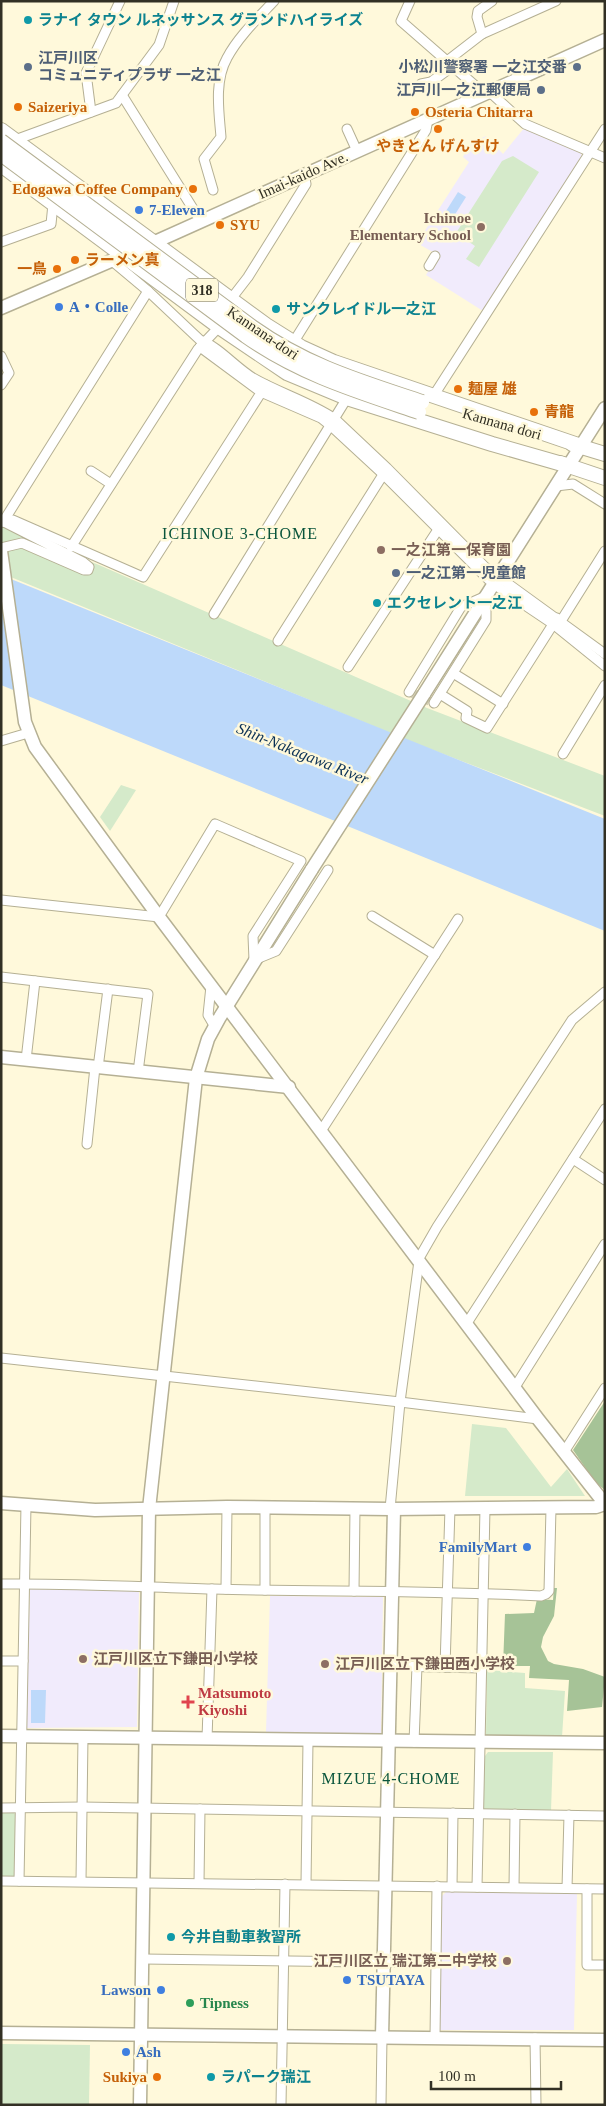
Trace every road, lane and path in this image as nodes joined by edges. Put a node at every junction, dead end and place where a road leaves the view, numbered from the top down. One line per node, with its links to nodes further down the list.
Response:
1 (120, 1): 13 (street)
2 (174, 1): 12 (street)
3 (274, 1): 25 (street)
4 (410, 1): 9 (street)
5 (492, 1): 7 (street)
6 (556, 1): 7 (street)
7 (482, 34): 9 (street)
8 (605, 40): 11 (street, Imai-kaido Ave.)
9 (450, 64): 10 (street); 11 (street)
10 (421, 84)
11 (486, 93): 14 (street, Imai-kaido Ave.); 20 (street)
12 (122, 95): 13 (street); 27 (street)
13 (91, 112): 18 (street)
14 (428, 119): 19 (street, Imai-kaido Ave.); 37 (street)
15 (605, 128): 20 (street)
16 (347, 129): 19 (street)
17 (1, 130): 18 (main road)
18 (8, 141): 29 (main road); 43 (main road, Kannana-dori / 318, bridge)
19 (357, 151): 24 (street, Imai-kaido Ave.)
20 (590, 153): 22 (street); 43 (street)
21 (1, 154): 43 (main road, Kannana-dori / 318, bridge)
22 (605, 158)
23 (1, 165): 26 (main road)
24 (304, 174): 27 (street, Imai-kaido Ave.); 34 (street)
25 (213, 190)
26 (53, 204): 28 (street); 31 (main road)
27 (200, 220): 29 (street, Imai-kaido Ave.)
28 (1, 242)
29 (155, 242): 31 (street, Imai-kaido Ave.); 34 (main road)
30 (436, 256): 32 (street)
31 (117, 258): 33 (street); 35 (street, Imai-kaido Ave.); 36 (main road)
32 (429, 266)
33 (148, 290): 38 (street); 55 (street)
34 (231, 299): 37 (main road)
35 (1, 308)
36 (219, 327): 38 (street); 42 (main road)
37 (293, 343): 43 (main road)
38 (203, 344): 41 (street); 52 (street)
39 (1, 356): 40 (street)
40 (1, 385)
41 (264, 389): 45 (street); 57 (street)
42 (347, 398): 45 (street); 48 (main road)
43 (425, 403): 46 (main road, Kannana dori / 318); 48 (main road, 318)
44 (605, 408): 46 (street)
45 (333, 423): 50 (street); 62 (street)
46 (581, 446): 47 (main road, 318); 48 (street)
47 (605, 454)
48 (569, 466): 51 (main road, 318); 53 (street)
49 (91, 471): 52 (street)
50 (386, 471): 56 (street); 64 (street)
51 (605, 478)
52 (111, 484): 57 (street)
53 (556, 486): 54 (street); 60 (street)
54 (605, 504)
55 (2, 521): 57 (street); 58 (street)
56 (441, 526): 60 (street); 67 (street)
57 (71, 547)
58 (2, 552): 74 (street)
59 (605, 552): 63 (street)
60 (495, 582): 61 (street); 63 (street)
61 (486, 596): 68 (street); 70 (street); 83 (street, bridge)
62 (214, 614)
63 (557, 621): 65 (street); 66 (street); 73 (street)
64 (278, 641)
65 (605, 654)
66 (605, 666)
67 (348, 667)
68 (453, 673): 71 (street); 73 (street)
69 (605, 685): 76 (street)
70 (408, 692)
71 (440, 694): 72 (street); 73 (street)
72 (434, 703)
73 (502, 704)
74 (27, 728): 75 (street); 80 (street)
75 (1, 741)
76 (563, 754)
77 (328, 870): 83 (street)
78 (1, 900): 80 (street)
79 (372, 916): 82 (street)
80 (159, 917): 83 (street); 86 (street)
81 (458, 919): 82 (street)
82 (435, 955): 98 (street)
83 (254, 960): 89 (street)
84 (1, 977): 85 (street)
85 (34, 981): 87 (street); 92 (street)
86 (211, 986): 89 (street); 90 (street)
87 (108, 989): 93 (street); 94 (street)
88 (605, 992): 103 (street)
89 (226, 1006): 90 (street); 96 (street)
90 (214, 1027): 95 (street)
91 (1, 1057): 92 (street)
92 (26, 1060): 93 (street)
93 (97, 1067): 94 (street); 99 (street)
94 (138, 1072): 95 (street)
95 (196, 1078): 96 (street); 106 (street)
96 (289, 1087): 98 (street)
97 (605, 1109): 100 (street)
98 (322, 1131): 103 (street)
99 (87, 1144)
100 (573, 1159): 101 (street); 104 (street)
101 (605, 1180)
102 (605, 1244): 107 (street)
103 (418, 1260): 104 (street); 109 (street)
104 (467, 1323): 107 (street)
105 (1, 1358): 106 (street)
106 (164, 1376): 109 (street); 121 (street)
107 (515, 1387): 110 (street)
108 (605, 1388): 111 (street)
109 (400, 1402): 110 (street); 122 (street)
110 (538, 1419): 111 (street)
111 (564, 1452): 113 (street)
112 (1, 1504): 114 (street)
113 (605, 1504): 120 (street)
114 (26, 1505): 121 (street); 124 (street)
115 (227, 1507): 116 (street); 121 (street); 127 (street)
116 (265, 1508): 117 (street); 128 (street)
117 (355, 1508): 122 (street); 129 (street)
118 (450, 1508): 119 (street); 122 (street); 131 (street)
119 (485, 1508): 120 (street); 132 (street)
120 (551, 1508): 132 (street)
121 (150, 1509): 125 (street)
122 (392, 1509): 130 (street)
123 (1, 1584): 124 (street)
124 (24, 1584): 125 (street); 134 (street)
125 (148, 1586): 126 (street); 142 (street)
126 (212, 1589): 127 (street); 143 (street)
127 (226, 1589): 128 (street)
128 (265, 1590): 129 (street)
129 (354, 1591): 130 (street)
130 (392, 1592): 131 (street); 135 (street)
131 (447, 1592): 132 (street); 137 (street)
132 (483, 1593): 138 (street)
133 (1, 1661): 134 (street)
134 (23, 1661): 140 (street)
135 (391, 1666): 136 (street); 145 (street)
136 (417, 1666): 137 (street); 146 (street)
137 (445, 1667): 138 (street)
138 (482, 1668): 147 (street)
139 (1, 1736): 140 (street)
140 (22, 1737): 141 (street); 151 (street)
141 (83, 1737): 142 (street); 149 (street)
142 (145, 1738): 143 (street); 152 (street)
143 (207, 1739): 144 (street)
144 (308, 1741): 145 (street); 154 (street)
145 (389, 1742): 146 (street); 155 (street)
146 (414, 1742): 147 (street)
147 (480, 1743): 148 (street); 157 (street)
148 (605, 1743)
149 (82, 1807): 151 (street); 152 (street); 163 (street)
150 (1, 1808): 151 (street)
151 (20, 1808): 162 (street)
152 (144, 1808): 153 (street); 164 (street)
153 (200, 1809): 154 (street); 165 (street)
154 (307, 1811): 155 (street); 167 (street)
155 (388, 1812): 156 (street); 168 (street)
156 (453, 1813): 157 (street); 170 (street)
157 (479, 1814): 158 (street); 171 (street)
158 (515, 1814): 159 (street); 172 (street)
159 (569, 1815): 160 (street); 173 (street)
160 (605, 1816)
161 (1, 1881): 162 (street)
162 (19, 1881): 163 (street)
163 (81, 1881): 164 (street)
164 (143, 1882): 165 (street); 176 (street)
165 (199, 1883): 166 (street)
166 (285, 1884): 167 (street); 177 (street)
167 (306, 1884): 168 (street)
168 (386, 1886): 169 (street); 178 (street)
169 (437, 1886): 170 (street); 179 (street)
170 (452, 1886): 171 (street)
171 (478, 1887): 172 (street)
172 (514, 1887): 173 (street)
173 (567, 1888): 174 (street)
174 (588, 1888): 175 (street); 180 (street)
175 (605, 1889)
176 (143, 1959): 177 (street); 182 (street)
177 (284, 1961): 178 (street); 183 (street)
178 (384, 1962): 179 (street); 184 (street)
179 (436, 1963): 185 (street)
180 (605, 1965)
181 (1, 2032): 182 (street)
182 (141, 2034): 183 (street); 188 (street)
183 (281, 2036): 184 (street); 189 (street)
184 (382, 2037): 185 (street); 190 (street)
185 (435, 2038): 186 (street)
186 (536, 2038): 187 (street); 191 (street)
187 (605, 2040)
188 (140, 2105)
189 (280, 2105)
190 (381, 2105)
191 (536, 2105)

